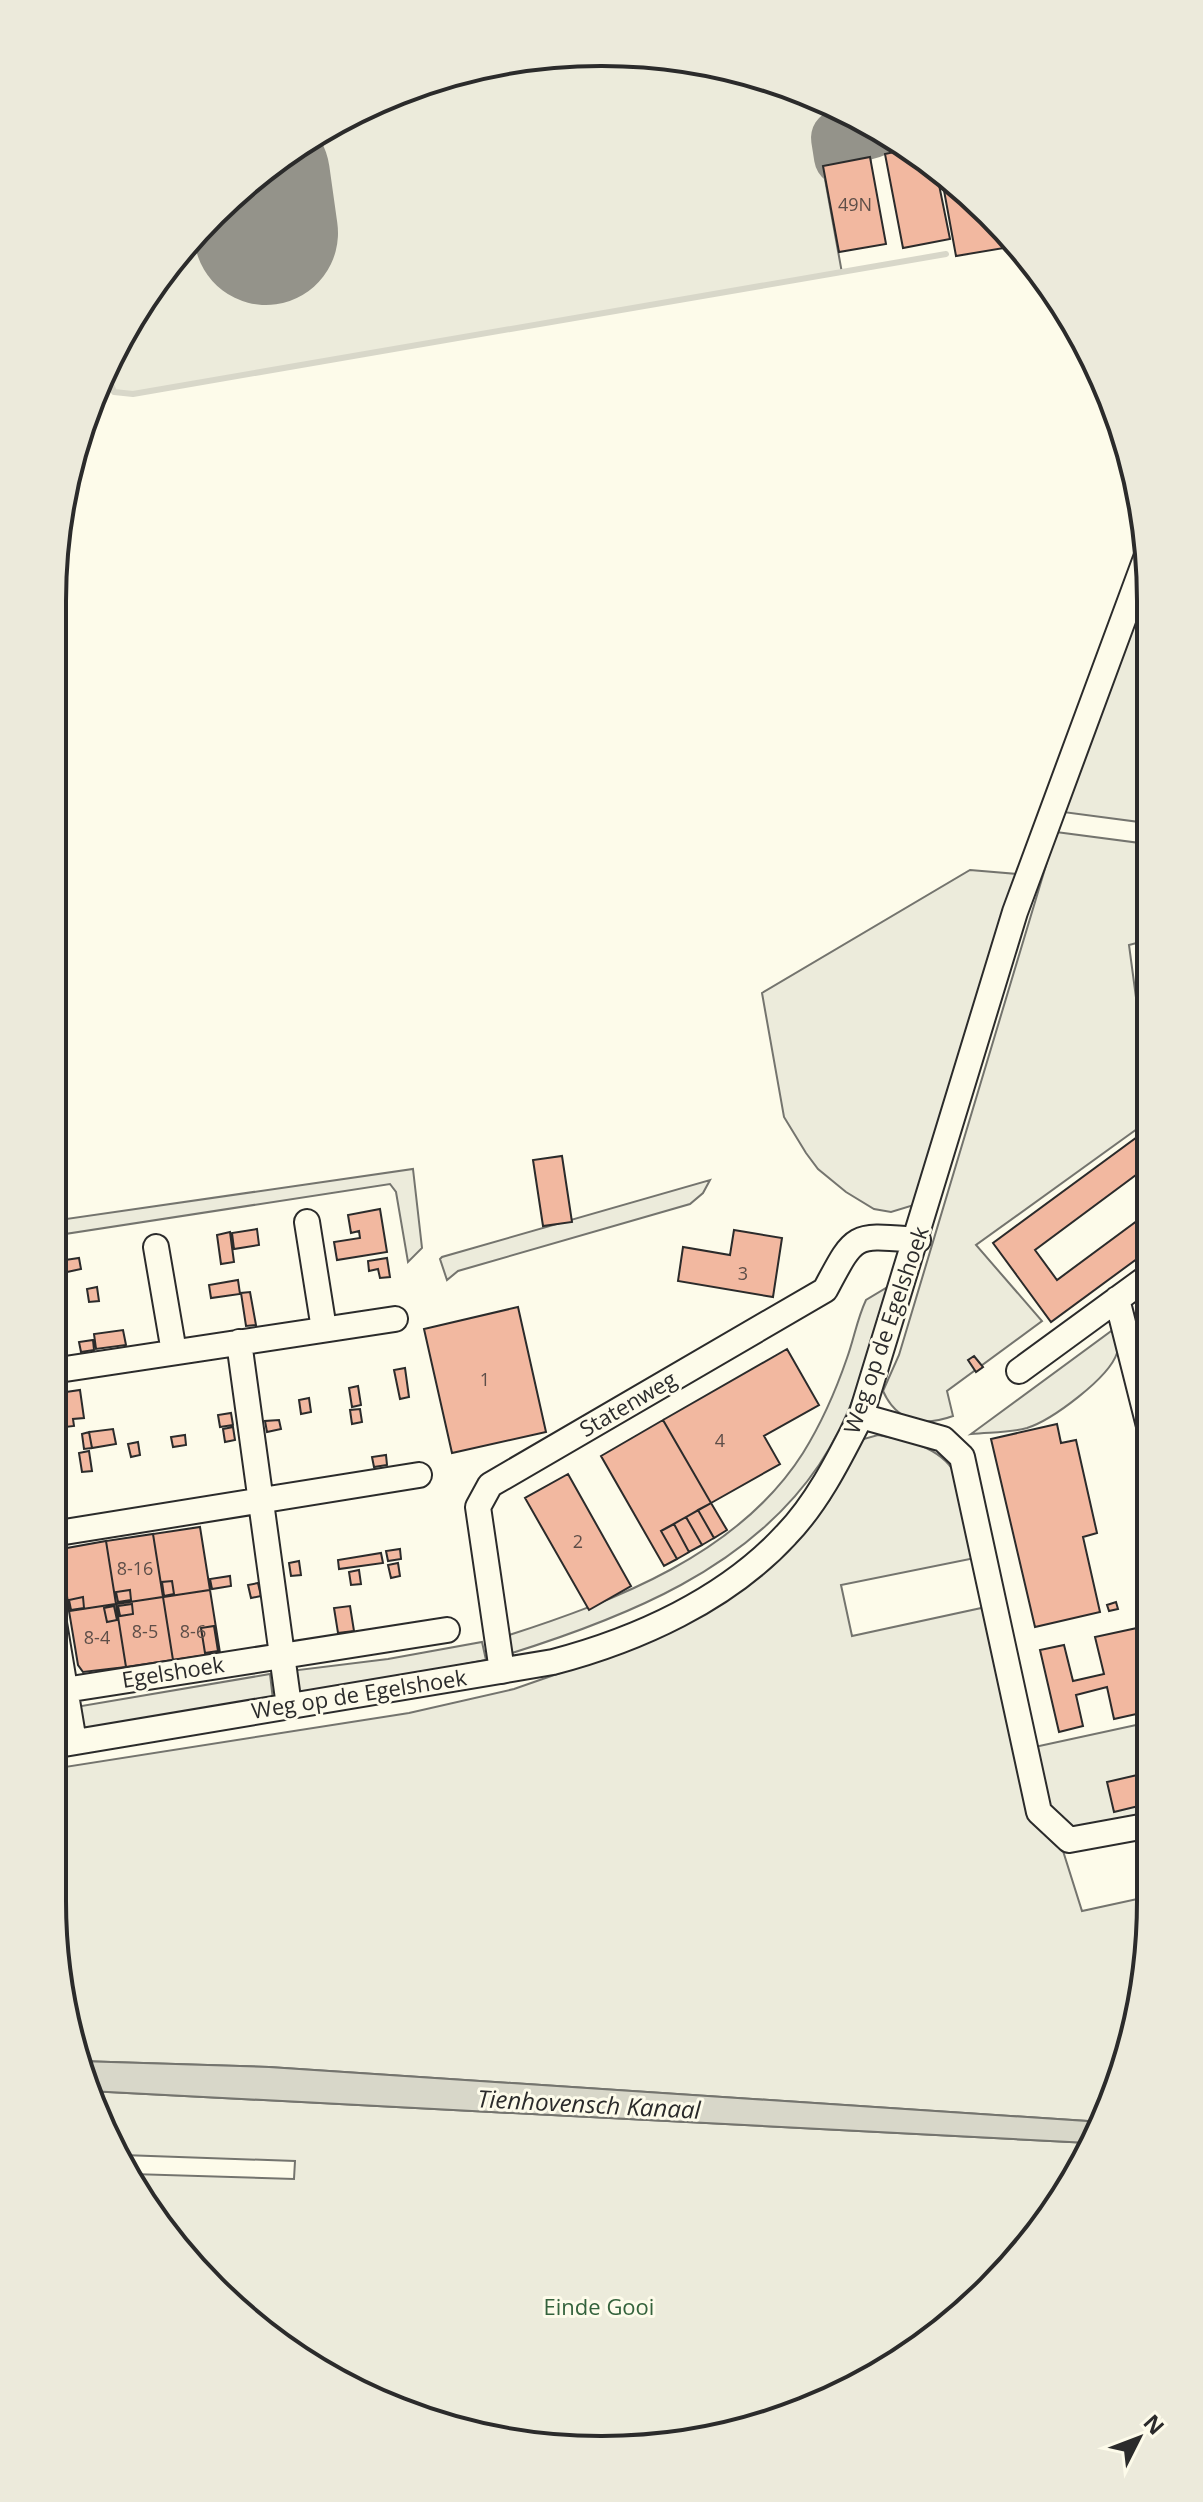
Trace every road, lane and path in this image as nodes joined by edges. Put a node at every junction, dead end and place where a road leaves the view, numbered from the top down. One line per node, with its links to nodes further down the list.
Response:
1 (1136, 584): 3 (street, Weg op de Egelshoek)
2 (307, 1222): 8 (street)
3 (918, 1240): 14 (street, Weg op de Egelshoek); 20 (street, Statenweg)
4 (156, 1247): 10 (street)
5 (1137, 1285): 6 (street)
6 (1117, 1299): 12 (street); 13 (street)
7 (395, 1319): 8 (street)
8 (324, 1329): 9 (street)
9 (239, 1342): 10 (street); 16 (street)
10 (174, 1352): 11 (street)
11 (66, 1369)
12 (1019, 1371)
13 (1137, 1378)
14 (861, 1416): 20 (street, Weg op de Egelshoek); 24 (street)
15 (419, 1475): 16 (street)
16 (261, 1501): 17 (street); 19 (street)
17 (66, 1532)
18 (447, 1630): 19 (street, Egelshoek)
19 (282, 1655): 21 (street, Egelshoek); 22 (street)
20 (502, 1671): 22 (street, Weg op de Egelshoek)
21 (66, 1690)
22 (289, 1706): 23 (street, Weg op de Egelshoek)
23 (66, 1743)
24 (1137, 1828)

